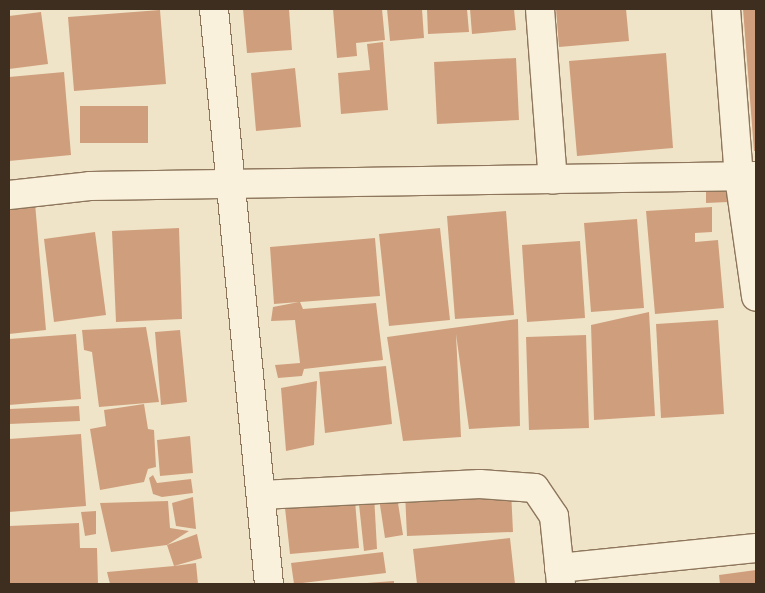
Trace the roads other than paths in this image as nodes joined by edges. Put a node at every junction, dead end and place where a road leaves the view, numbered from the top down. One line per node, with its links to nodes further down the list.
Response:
1 (214, 9): 6 (street)
2 (540, 9): 5 (street)
3 (726, 9): 4 (street)
4 (747, 176): 5 (street); 8 (street)
5 (553, 180): 6 (street)
6 (232, 184): 7 (street); 9 (street)
7 (9, 195)
8 (756, 297)
9 (261, 495): 11 (street); 12 (street)
10 (756, 548): 11 (street)
11 (560, 576)
12 (269, 584)

